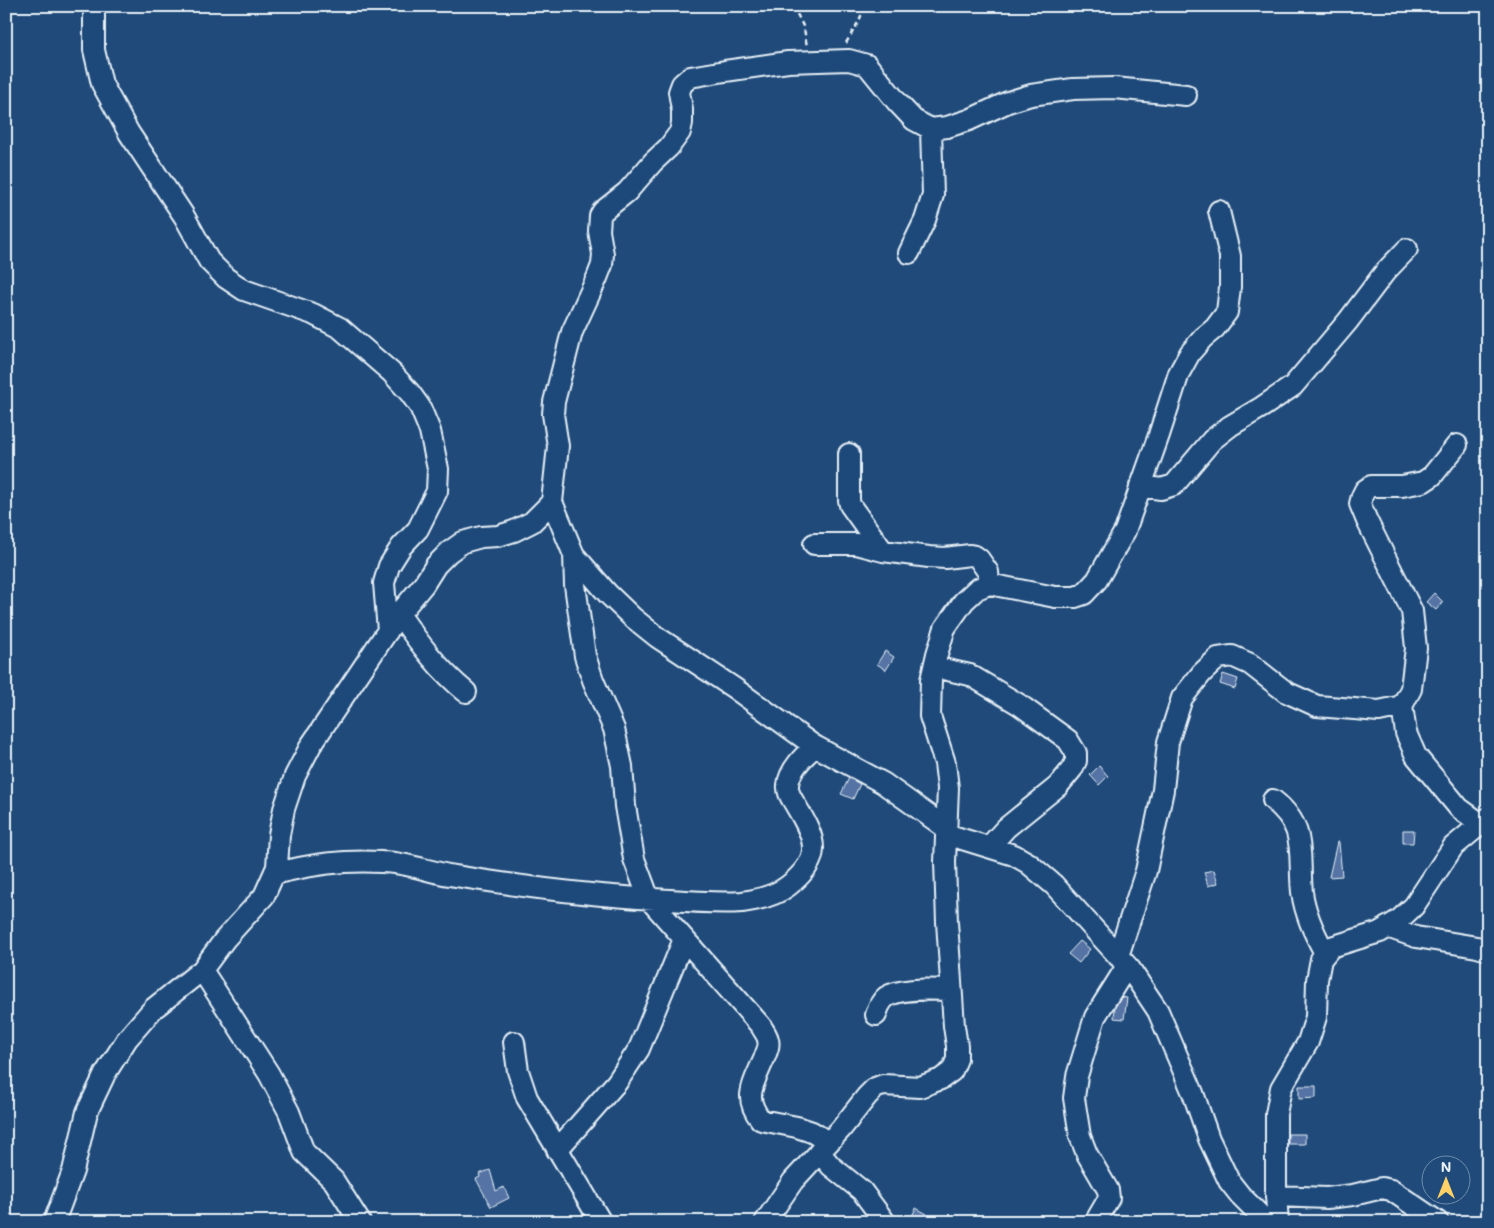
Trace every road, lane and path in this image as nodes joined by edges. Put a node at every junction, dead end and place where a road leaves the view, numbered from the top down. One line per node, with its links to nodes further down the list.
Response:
1 (94, 6): 19 (street)
2 (793, 6): 4 (path)
3 (865, 6): 4 (path)
4 (819, 61): 6 (street); 13 (street)
5 (1186, 95): 6 (street)
6 (931, 130): 9 (street)
7 (1219, 211): 12 (street)
8 (1407, 249): 12 (street)
9 (909, 253)
10 (1457, 445): 22 (street)
11 (849, 454): 15 (street)
12 (1140, 486): 17 (street)
13 (552, 502): 16 (street); 18 (street)
14 (814, 544): 15 (street)
15 (883, 551): 17 (street)
16 (574, 555): 23 (street); 29 (street)
17 (989, 584): 20 (street)
18 (399, 614): 19 (street); 21 (street)
19 (388, 631): 28 (street)
20 (934, 667): 26 (street); 27 (street)
21 (466, 692)
22 (1402, 706): 25 (street); 34 (street)
23 (815, 746): 26 (street); 29 (street)
24 (1273, 800): 33 (street)
25 (1484, 821): 30 (street)
26 (946, 831): 27 (street); 36 (street)
27 (989, 847): 34 (street)
28 (274, 874): 29 (street); 35 (street)
29 (650, 899): 31 (street)
30 (1387, 927): 32 (street); 33 (street)
31 (684, 939): 39 (street); 40 (street)
32 (1488, 950)
33 (1325, 953): 41 (street)
34 (1122, 961): 47 (street); 48 (street)
35 (202, 970): 42 (street); 43 (street)
36 (951, 990): 37 (street); 39 (street)
37 (876, 1014)
38 (514, 1042): 40 (street)
39 (824, 1147): 45 (street); 46 (street)
40 (557, 1150): 44 (street)
41 (1276, 1196): 49 (street); 50 (street)
42 (54, 1222)
43 (360, 1222)
44 (600, 1222)
45 (765, 1222)
46 (885, 1222)
47 (1095, 1222)
48 (1266, 1222)
49 (1278, 1222)
50 (1438, 1222)

